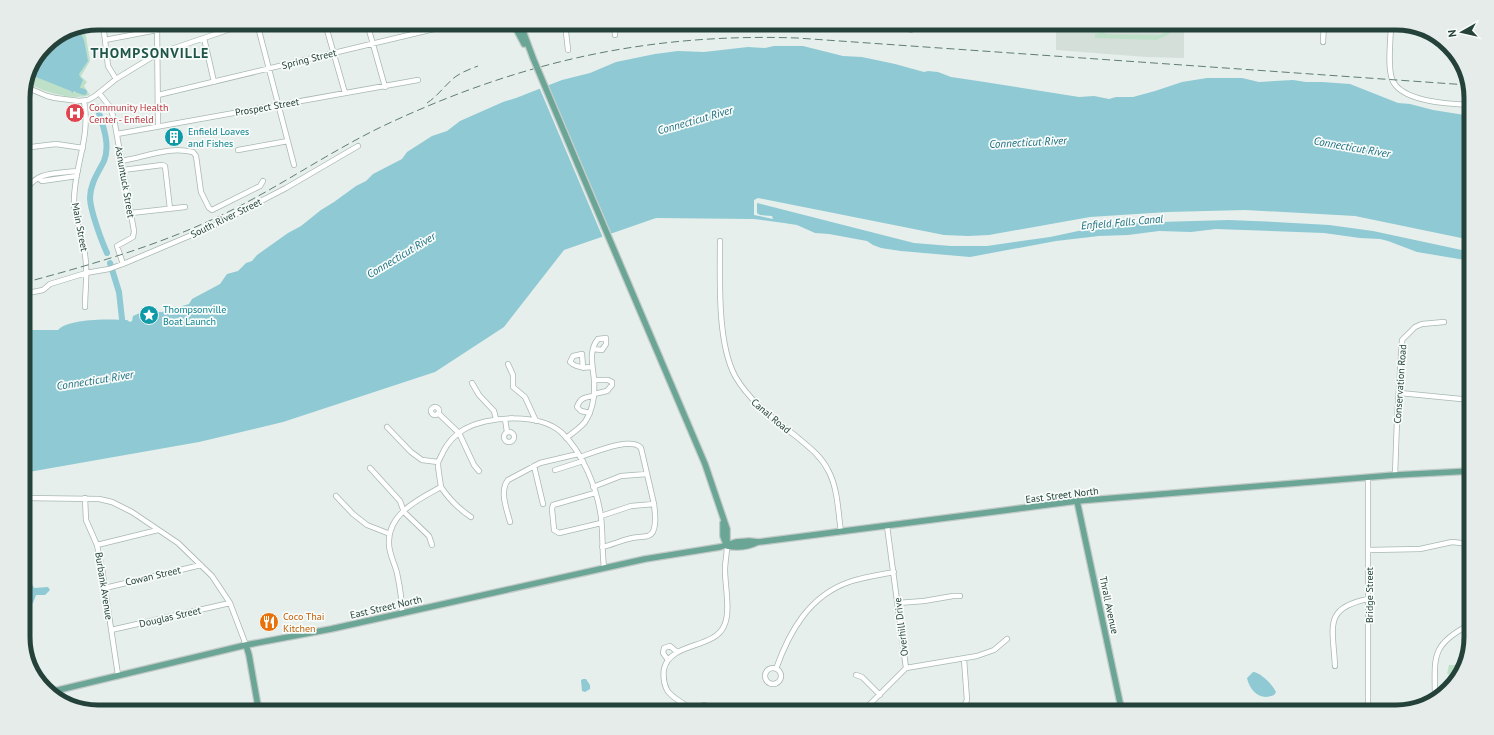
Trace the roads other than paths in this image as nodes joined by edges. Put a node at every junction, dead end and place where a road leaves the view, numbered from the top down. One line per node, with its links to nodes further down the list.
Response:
1 (104, 30): 18 (street)
2 (157, 30): 18 (street); 23 (street)
3 (226, 30): 17 (street)
4 (260, 30): 25 (street)
5 (327, 30): 22 (street)
6 (369, 30): 20 (street)
7 (430, 30): 20 (street, Spring Street)
8 (517, 30): 24 (main road)
9 (522, 30): 16 (main road)
10 (524, 30): 16 (main road)
11 (566, 30): 21 (street)
12 (614, 30): 15 (street)
13 (1324, 30): 19 (street)
14 (1391, 30): 35 (street)
15 (614, 35)
16 (524, 36): 24 (main road)
17 (204, 38): 23 (street); 28 (street)
18 (105, 40): 26 (street)
19 (1323, 42)
20 (373, 44): 22 (street, Spring Street); 29 (street)
21 (568, 50)
22 (334, 53): 25 (street, Spring Street); 32 (street)
23 (158, 54): 26 (street); 33 (street)
24 (532, 56): 110 (main road, bridge)
25 (270, 68): 28 (street, Spring Street); 36 (street)
26 (116, 79): 31 (street)
27 (418, 80): 29 (street, Prospect Street)
28 (214, 82): 33 (street, Spring Street)
29 (384, 87): 32 (street, Prospect Street)
30 (31, 89): 34 (street)
31 (100, 93): 34 (street); 38 (street, Asnuntuck Street)
32 (344, 93): 36 (street, Prospect Street)
33 (158, 95): 37 (street)
34 (84, 101): 42 (street, Main Street)
35 (1464, 104)
36 (279, 105): 37 (street, Prospect Street); 39 (street)
37 (158, 126): 38 (street, Prospect Street)
38 (117, 134): 44 (street, Asnuntuck Street)
39 (288, 141): 43 (street); 45 (street)
40 (358, 146): 56 (street, South River Street)
41 (30, 147): 42 (street)
42 (83, 148): 47 (street, Main Street)
43 (238, 150)
44 (122, 160): 46 (street, Asnuntuck Street); 50 (street)
45 (294, 165)
46 (123, 170): 53 (street); 54 (street, Asnuntuck Street)
47 (78, 171): 48 (street, Main Street); 49 (street)
48 (77, 176): 49 (street); 57 (street, Main Street)
49 (38, 178): 51 (street)
50 (263, 181)
51 (30, 184)
52 (185, 207): 53 (street)
53 (170, 209): 54 (street)
54 (131, 213): 56 (street, Asnuntuck Street)
55 (720, 242): 105 (street, Canal Road)
56 (123, 264): 57 (street, South River Street)
57 (86, 273): 58 (street, South River Street); 59 (street, Main Street)
58 (30, 293)
59 (85, 308)
60 (1444, 322): 67 (street, Conservation Road)
61 (593, 350): 63 (street)
62 (508, 364): 74 (street)
63 (592, 367): 64 (street); 65 (street)
64 (583, 368)
65 (594, 380): 68 (street); 68 (street)
66 (472, 383): 72 (street)
67 (1400, 393): 69 (street); 87 (street, Conservation Road)
68 (594, 395): 71 (street); 71 (street)
69 (1464, 399)
70 (438, 413): 77 (street)
71 (590, 413): 78 (street)
72 (496, 418): 73 (street); 77 (street)
73 (505, 419): 74 (street); 76 (street)
74 (536, 421): 78 (street)
75 (387, 427): 80 (street)
76 (507, 432)
77 (459, 433): 80 (street); 84 (street)
78 (566, 438): 79 (street)
79 (580, 458): 81 (street); 83 (street); 86 (street); 90 (street)
80 (438, 462): 89 (street)
81 (534, 466): 96 (street); 101 (street)
82 (370, 468): 98 (street)
83 (556, 470)
84 (480, 471)
85 (1464, 471): 87 (main road, East Street North)
86 (647, 474): 90 (street); 97 (street)
87 (1395, 475): 88 (main road, East Street North)
88 (1368, 478): 95 (main road, East Street North); 112 (street, Bridge Street)
89 (441, 487): 98 (street); 99 (street)
90 (593, 487): 91 (street)
91 (595, 493): 100 (street); 102 (street)
92 (336, 496): 106 (street)
93 (30, 498): 94 (street)
94 (85, 498): 104 (street); 108 (street, Burbank Avenue)
95 (1077, 501): 103 (main road, East Street North); 141 (main road, Thrall Avenue)
96 (543, 504)
97 (654, 504): 100 (street); 111 (street)
98 (404, 512): 106 (street); 109 (street)
99 (471, 516)
100 (601, 516): 102 (street)
101 (510, 522)
102 (601, 523): 111 (street)
103 (887, 526): 105 (main road, East Street North); 115 (street, Overhill Drive)
104 (158, 530): 108 (street); 113 (street)
105 (841, 532): 110 (main road, East Street North)
106 (390, 534): 121 (street)
107 (1464, 544): 112 (street)
108 (97, 545): 116 (street, Burbank Avenue)
109 (432, 545)
110 (727, 546): 114 (main road, East Street North); 126 (street)
111 (602, 547): 114 (street)
112 (1369, 550): 118 (street, Bridge Street)
113 (201, 565): 116 (street, Cowan Street); 119 (street)
114 (604, 568): 121 (main road, East Street North)
115 (894, 572): 120 (street, Overhill Drive); 131 (street)
116 (105, 588): 123 (street, Burbank Avenue)
117 (960, 596): 120 (street)
118 (1368, 599): 129 (street); 142 (street, Bridge Street)
119 (230, 603): 123 (street, Douglas Street); 125 (street)
120 (898, 603): 130 (street, Overhill Drive)
121 (402, 613): 125 (main road, East Street North)
122 (1464, 628): 135 (street)
123 (111, 630): 132 (street, Burbank Avenue)
124 (1007, 639): 127 (street)
125 (246, 645): 132 (main road, East Street North); 137 (main road)
126 (677, 652): 128 (street); 128 (street)
127 (964, 659): 130 (street); 140 (street)
128 (668, 660): 138 (street)
129 (1335, 666)
130 (906, 668): 136 (street, Overhill Drive)
131 (776, 669)
132 (118, 675): 134 (main road, East Street North)
133 (856, 675): 136 (street)
134 (56, 691)
135 (1435, 693)
136 (880, 694): 139 (street, Overhill Drive)
137 (258, 705)
138 (684, 705)
139 (870, 705)
140 (964, 705)
141 (1121, 705)
142 (1368, 705)

